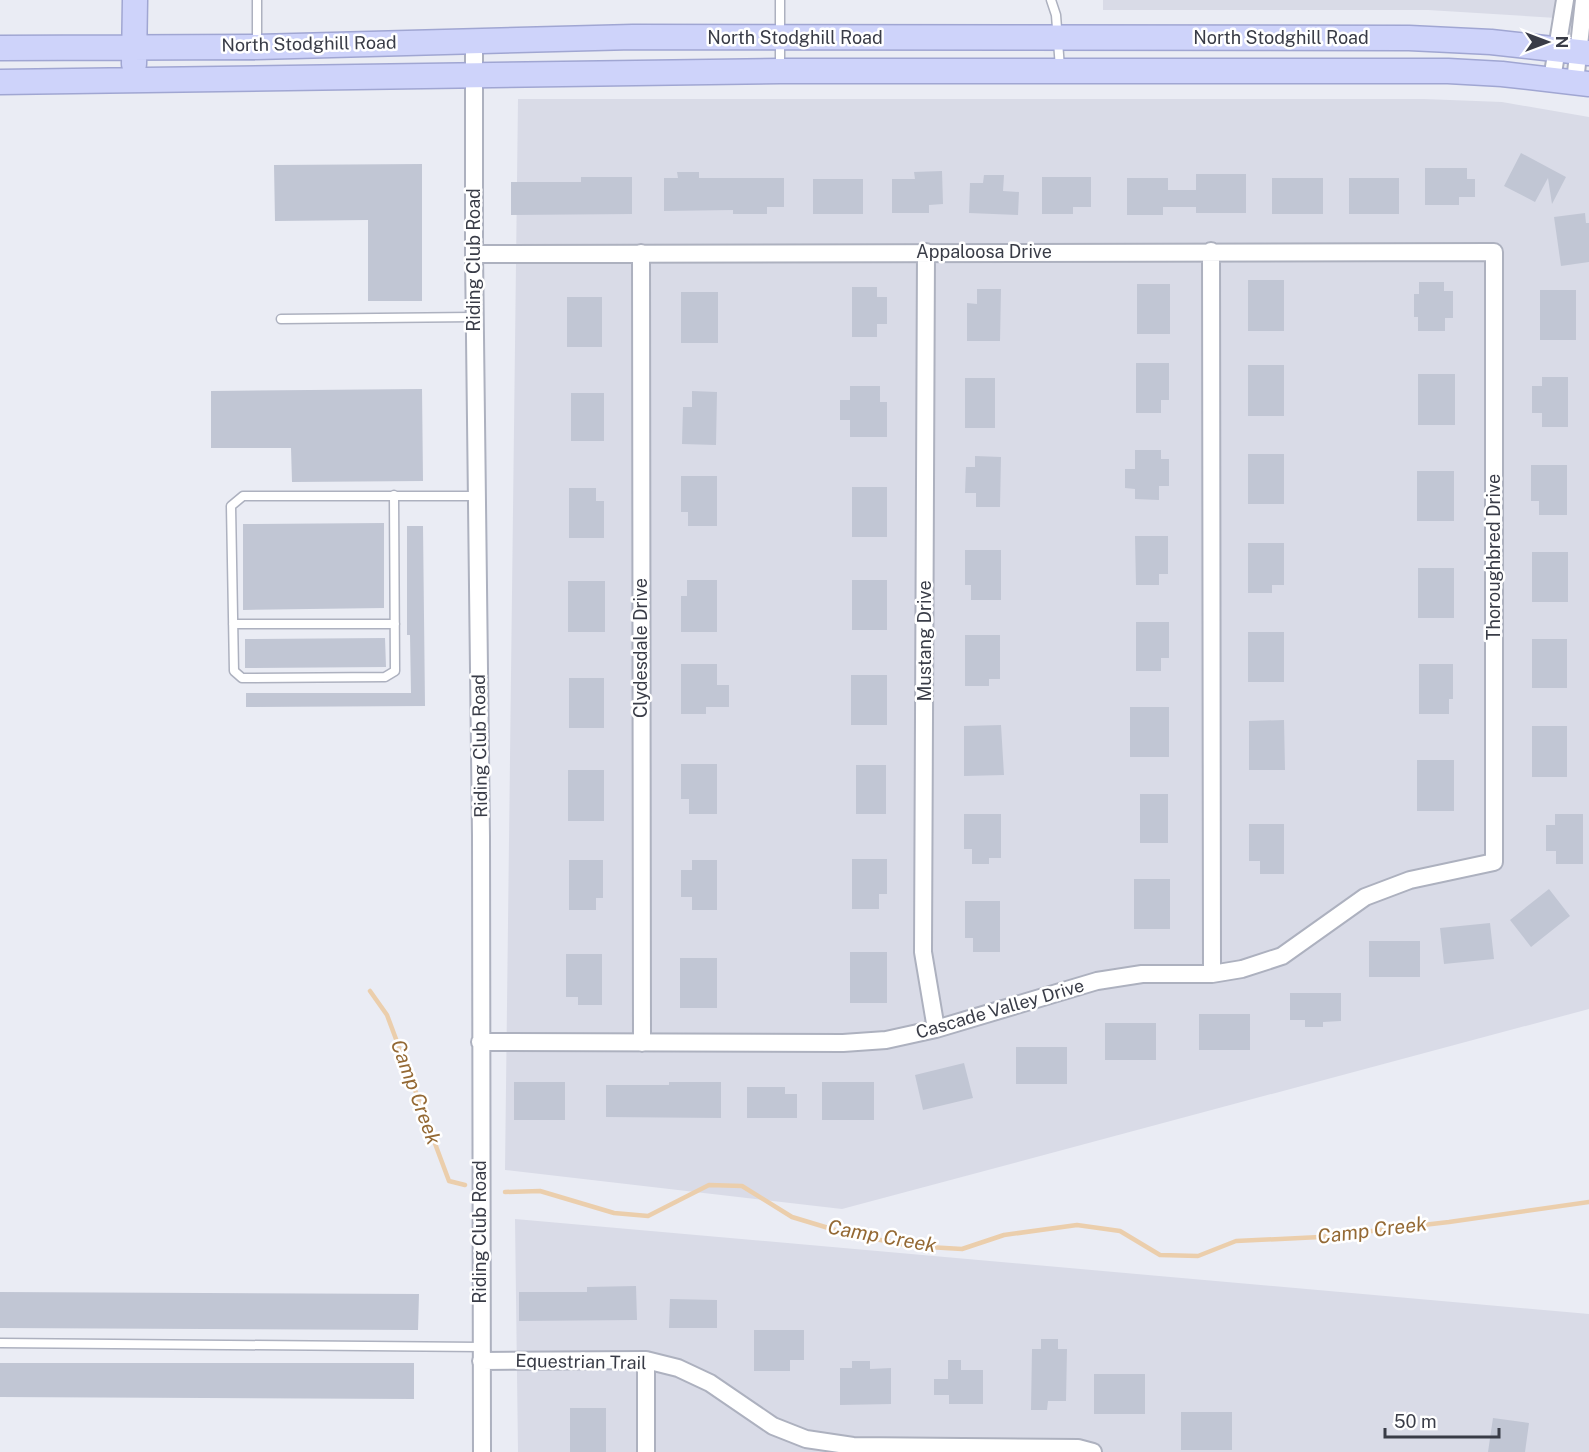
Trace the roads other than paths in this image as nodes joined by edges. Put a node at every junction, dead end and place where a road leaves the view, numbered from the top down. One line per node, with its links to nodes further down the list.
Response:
1 (135, 0): 11 (main road)
2 (257, 0): 10 (lane)
3 (780, 0): 7 (lane)
4 (1051, 0): 8 (lane)
5 (1565, 0): 13 (street)
6 (1584, 0): 13 (street)
7 (780, 38): 8 (main road, North Stodghill Road); 9 (main road, North Stodghill Road); 14 (lane)
8 (1058, 38): 13 (main road, North Stodghill Road); 15 (lane)
9 (474, 40): 10 (main road, North Stodghill Road); 16 (street, Riding Club Road)
10 (257, 46): 11 (main road, North Stodghill Road)
11 (135, 47): 12 (main road, North Stodghill Road); 17 (main road)
12 (0, 48)
13 (1574, 51): 19 (street); 19 (street)
14 (780, 71): 15 (main road, North Stodghill Road); 16 (main road, North Stodghill Road)
15 (1060, 71): 19 (main road, North Stodghill Road)
16 (474, 76): 17 (main road, North Stodghill Road); 24 (street, Riding Club Road)
17 (134, 81): 18 (main road, North Stodghill Road)
18 (0, 82)
19 (1572, 82)
20 (1211, 251): 21 (street, Appaloosa Drive); 22 (street, Appaloosa Drive); 32 (street)
21 (926, 252): 23 (street, Appaloosa Drive); 33 (street, Mustang Drive)
22 (1494, 252): 31 (street, Thoroughbred Drive)
23 (641, 253): 24 (street, Appaloosa Drive); 35 (street, Clydesdale Drive)
24 (474, 254): 25 (street, Riding Club Road)
25 (474, 317): 26 (lane); 28 (street, Riding Club Road)
26 (281, 319)
27 (394, 495): 28 (lane); 29 (lane); 30 (lane)
28 (477, 496): 34 (street, Riding Club Road)
29 (233, 624): 30 (lane); 30 (lane)
30 (395, 624)
31 (1494, 862): 32 (street, Cascade Valley Drive)
32 (1212, 974): 33 (street, Cascade Valley Drive)
33 (936, 1029): 35 (street, Cascade Valley Drive)
34 (480, 1042): 35 (street, Cascade Valley Drive); 37 (street, Riding Club Road)
35 (642, 1043)
36 (0, 1343): 37 (lane)
37 (481, 1354): 38 (street, Equestrian Trail); 40 (street, Riding Club Road)
38 (646, 1360): 39 (street, Equestrian Trail); 41 (street)
39 (929, 1449): 42 (street, Equestrian Trail)
40 (482, 1452)
41 (646, 1452)
42 (1093, 1452)

